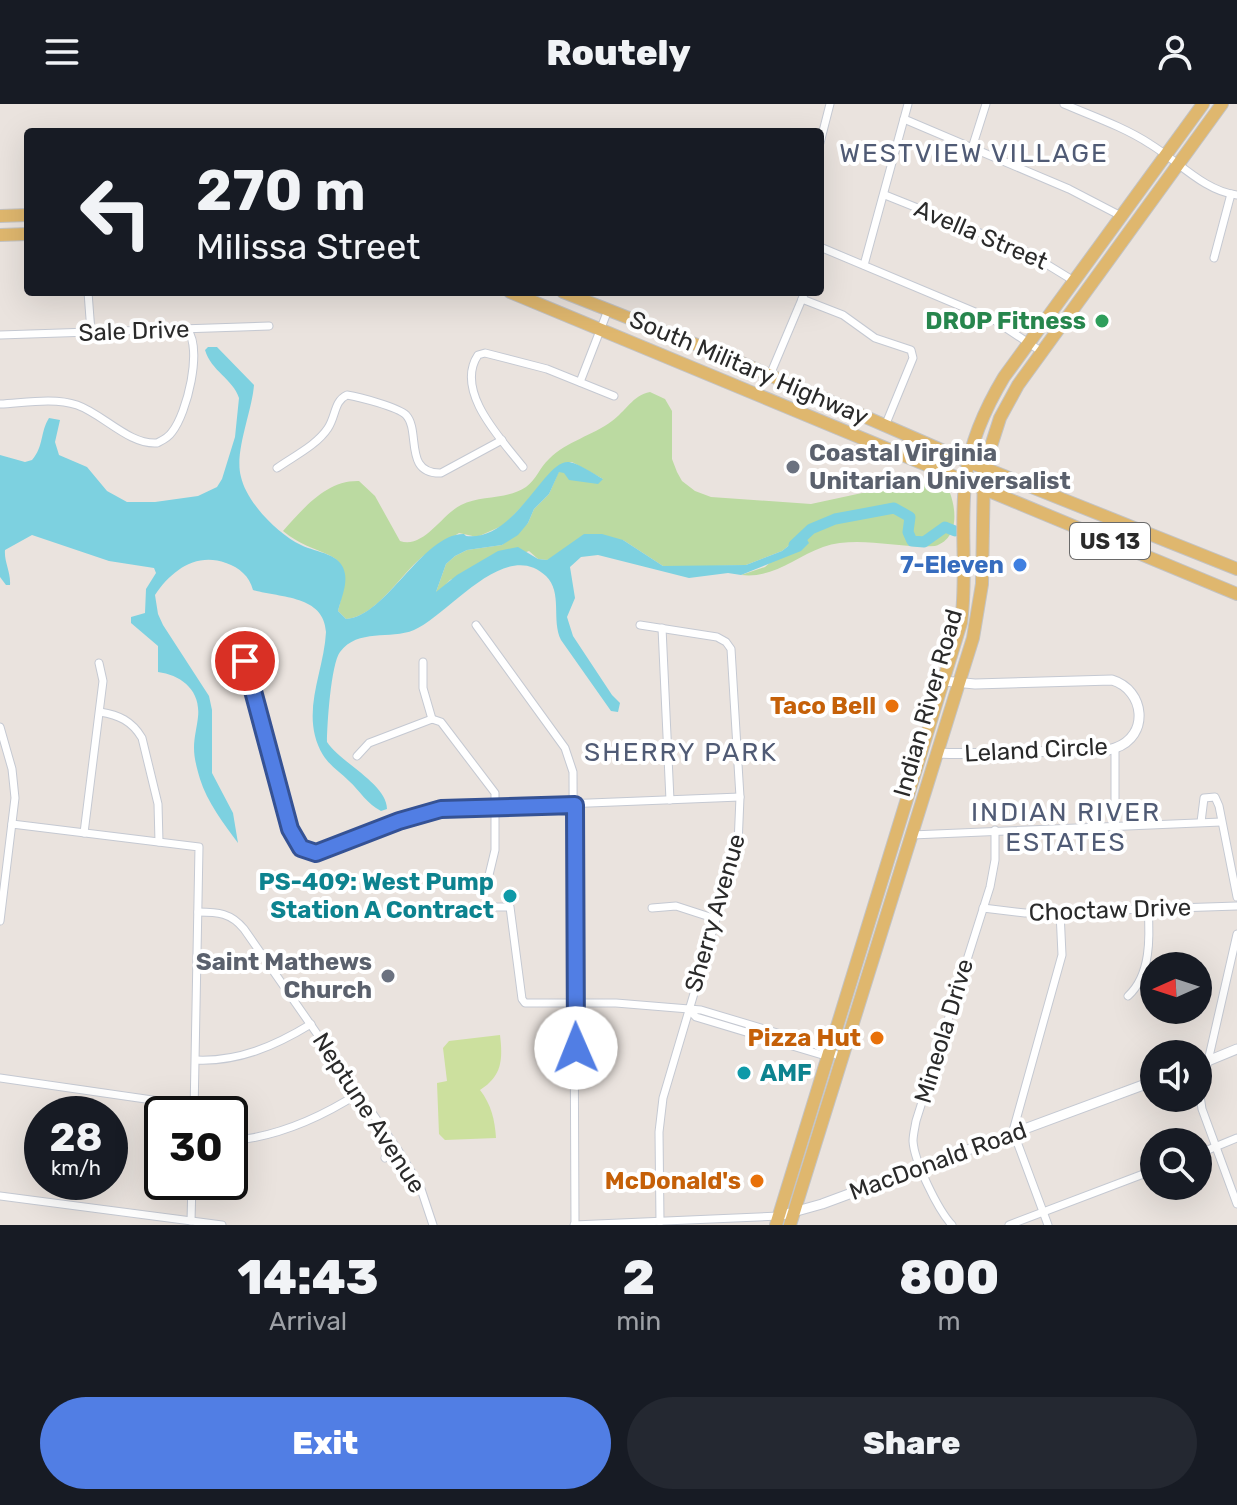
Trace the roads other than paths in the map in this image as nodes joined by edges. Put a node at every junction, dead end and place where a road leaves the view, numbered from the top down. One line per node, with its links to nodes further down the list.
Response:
1 (830, 104): 8 (street)
2 (908, 104): 7 (street)
3 (986, 104): 9 (street)
4 (1064, 104): 10 (street)
5 (1203, 104): 10 (main road, Indian River Road)
6 (1222, 104): 11 (main road, Indian River Road)
7 (904, 119): 9 (street); 12 (street)
8 (824, 128)
9 (972, 148): 16 (street)
10 (1167, 155): 11 (street); 16 (main road, Indian River Road)
11 (1178, 165): 13 (street); 34 (main road, Indian River Road)
12 (885, 195): 21 (street); 22 (street, Avella Street)
13 (1234, 195): 20 (street)
14 (24, 215): 15 (main road)
15 (0, 216)
16 (1121, 216): 22 (main road, Indian River Road)
17 (24, 234): 18 (main road)
18 (0, 235)
19 (824, 249): 21 (street)
20 (1214, 258)
21 (864, 265): 33 (street)
22 (1074, 281): 33 (main road, Indian River Road)
23 (88, 296): 31 (street)
24 (519, 296): 30 (main road, South Military Highway / US 13)
25 (573, 296): 27 (main road, South Military Highway / US 13)
26 (804, 296): 35 (street); 39 (street)
27 (608, 310): 30 (street); 35 (main road, South Military Highway / US 13)
28 (269, 326): 29 (street, Sale Drive)
29 (187, 329): 31 (street, Sale Drive); 38 (street)
30 (600, 330): 36 (street); 45 (main road, South Military Highway / US 13)
31 (91, 332): 32 (street, Sale Drive)
32 (0, 335)
33 (1030, 342): 34 (street); 41 (main road, Indian River Road)
34 (1042, 352): 44 (main road, Indian River Road)
35 (770, 375): 39 (main road, South Military Highway / US 13)
36 (580, 382): 37 (street); 40 (street)
37 (614, 396)
38 (0, 404)
39 (885, 426): 41 (main road, South Military Highway / US 13)
40 (502, 440): 42 (street); 43 (street)
41 (969, 462): 44 (main road, South Military Highway / US 13); 45 (main road, Indian River Road)
42 (523, 467)
43 (277, 468)
44 (984, 468): 46 (main road, Indian River Road); 47 (main road, South Military Highway / US 13)
45 (965, 482): 46 (main road, South Military Highway / US 13); 55 (main road, Indian River Road)
46 (982, 488): 48 (main road, South Military Highway / US 13); 56 (main road, Indian River Road)
47 (1237, 569)
48 (1237, 594)
49 (476, 625): 67 (street)
50 (640, 625): 51 (street, Sherry Avenue)
51 (662, 628): 65 (street, Sherry Avenue); 66 (street)
52 (245, 661): 68 (street)
53 (423, 662): 58 (street)
54 (99, 663): 57 (street)
55 (944, 681): 56 (street, Leland Circle); 76 (main road, Indian River Road)
56 (959, 683): 60 (street, Leland Circle); 61 (main road, Indian River Road)
57 (100, 712): 74 (street); 77 (street)
58 (432, 719): 62 (street); 68 (street)
59 (0, 727): 63 (street)
60 (1115, 748): 61 (street, Leland Circle); 72 (street)
61 (937, 753): 75 (main road, Indian River Road)
62 (357, 756)
63 (12, 769): 64 (street); 71 (street)
64 (0, 772)
65 (740, 797): 66 (street); 88 (street, Sherry Avenue)
66 (670, 800): 67 (street)
67 (575, 805): 68 (street); 92 (street)
68 (495, 806): 78 (street)
69 (1201, 822): 70 (street); 70 (street); 72 (street)
70 (1221, 822): 80 (street)
71 (12, 824): 74 (street); 79 (street)
72 (1115, 827): 73 (street)
73 (995, 830): 75 (street); 83 (street, Mineola Drive)
74 (84, 833): 77 (street)
75 (912, 835): 76 (street); 98 (main road, Indian River Road)
76 (895, 836): 97 (main road, Indian River Road)
77 (159, 842): 85 (street)
78 (489, 875)
79 (2, 878): 89 (street)
80 (1237, 897)
81 (1237, 906): 84 (street, Choctaw Drive)
82 (652, 908): 88 (street)
83 (983, 908): 86 (street, Choctaw Drive); 114 (street, Mineola Drive)
84 (1148, 908): 86 (street, Choctaw Drive); 91 (street)
85 (198, 912): 94 (street, Neptune Avenue); 100 (street)
86 (1060, 912): 107 (street)
87 (402, 915): 92 (street)
88 (716, 919): 93 (street, Sherry Avenue)
89 (0, 921)
90 (1237, 934): 95 (street)
91 (1128, 996)
92 (575, 1003): 93 (street); 126 (street)
93 (688, 1009): 97 (street); 123 (street, Sherry Avenue)
94 (311, 1024): 100 (street); 103 (street, Neptune Avenue)
95 (1212, 1043)
96 (1237, 1049): 99 (street)
97 (829, 1053): 98 (street); 121 (main road, Indian River Road)
98 (843, 1058): 120 (main road, Indian River Road)
99 (1212, 1059)
100 (196, 1060): 104 (street)
101 (0, 1078): 105 (street)
102 (1140, 1086): 107 (street, MacDonald Road)
103 (359, 1093): 108 (street); 112 (street, Neptune Avenue)
104 (195, 1096)
105 (144, 1102)
106 (1204, 1112): 110 (street)
107 (1014, 1134): 114 (street, MacDonald Road); 119 (street)
108 (248, 1137)
109 (1237, 1138): 110 (street)
110 (1216, 1147): 111 (street); 118 (street)
111 (1212, 1149)
112 (398, 1150): 113 (street); 125 (street, Neptune Avenue)
113 (385, 1158)
114 (922, 1168): 120 (street, MacDonald Road); 127 (street, Mineola Drive)
115 (1140, 1175): 119 (street)
116 (0, 1196): 122 (street)
117 (192, 1200): 122 (street)
118 (1237, 1204)
119 (1043, 1212): 128 (street); 129 (street)
120 (792, 1219): 121 (street, MacDonald Road)
121 (778, 1220): 123 (street, MacDonald Road)
122 (191, 1221): 124 (street)
123 (660, 1222): 126 (street, MacDonald Road)
124 (222, 1225)
125 (433, 1225)
126 (574, 1225)
127 (952, 1225)
128 (1009, 1225)
129 (1048, 1225)

